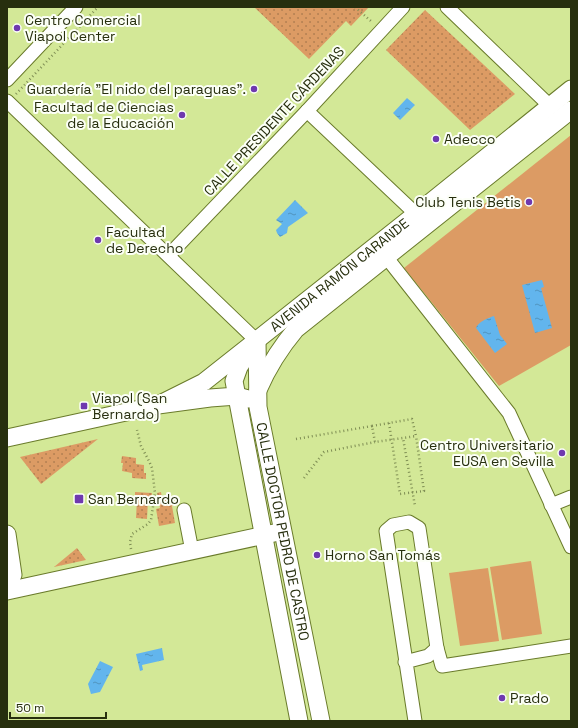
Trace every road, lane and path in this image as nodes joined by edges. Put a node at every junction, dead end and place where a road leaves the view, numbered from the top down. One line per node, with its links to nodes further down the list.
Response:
1 (76, 7): 7 (street)
2 (98, 7): 9 (path)
3 (356, 7): 6 (path)
4 (403, 7): 6 (street, CALLE PRESIDENTE CÁRDENAS)
5 (447, 7): 11 (street)
6 (382, 30): 13 (street, CALLE PRESIDENTE CÁRDENAS)
7 (7, 80)
8 (571, 89): 11 (main road, AVENIDA RAMÓN CARANDE)
9 (19, 90)
10 (7, 101): 15 (street)
11 (550, 106): 14 (main road, AVENIDA RAMÓN CARANDE)
12 (571, 110): 16 (main road, AVENIDA RAMÓN CARANDE)
13 (307, 111): 14 (street); 15 (street, CALLE PRESIDENTE CÁRDENAS)
14 (416, 214): 17 (main road, AVENIDA RAMÓN CARANDE)
15 (168, 255): 17 (street)
16 (387, 258): 19 (main road, AVENIDA RAMÓN CARANDE); 33 (street)
17 (257, 341): 18 (main road, CALLE DOCTOR PEDRO DE CASTRO); 19 (main road, CALLE DOCTOR PEDRO DE CASTRO); 20 (main road, AVENIDA RAMÓN CARANDE)
18 (237, 396): 19 (main road); 20 (main road, AVENIDA RAMÓN CARANDE); 38 (main road, CALLE DOCTOR PEDRO DE CASTRO)
19 (258, 399): 36 (main road, CALLE DOCTOR PEDRO DE CASTRO)
20 (158, 405): 25 (main road, AVENIDA RAMÓN CARANDE)
21 (389, 423): 22 (path); 24 (path); 28 (path)
22 (372, 426): 27 (path); 29 (path)
23 (137, 430): 40 (path)
24 (416, 436): 26 (path); 31 (path)
25 (7, 438)
26 (403, 438): 28 (path); 31 (path)
27 (296, 439)
28 (392, 440): 29 (path); 31 (path)
29 (375, 442): 30 (path)
30 (304, 478)
31 (412, 492): 34 (path)
32 (571, 497): 33 (street)
33 (551, 504): 39 (street)
34 (414, 506)
35 (184, 510): 41 (street)
36 (282, 532): 38 (main road); 48 (main road, CALLE DOCTOR PEDRO DE CASTRO)
37 (7, 534): 42 (main road)
38 (264, 535): 41 (main road); 47 (main road, CALLE DOCTOR PEDRO DE CASTRO)
39 (571, 547)
40 (132, 550)
41 (192, 551): 43 (main road)
42 (7, 585)
43 (7, 591)
44 (571, 646): 45 (street)
45 (437, 648): 46 (street); 46 (street)
46 (405, 662): 49 (street)
47 (299, 721)
48 (321, 721)
49 (414, 721)

